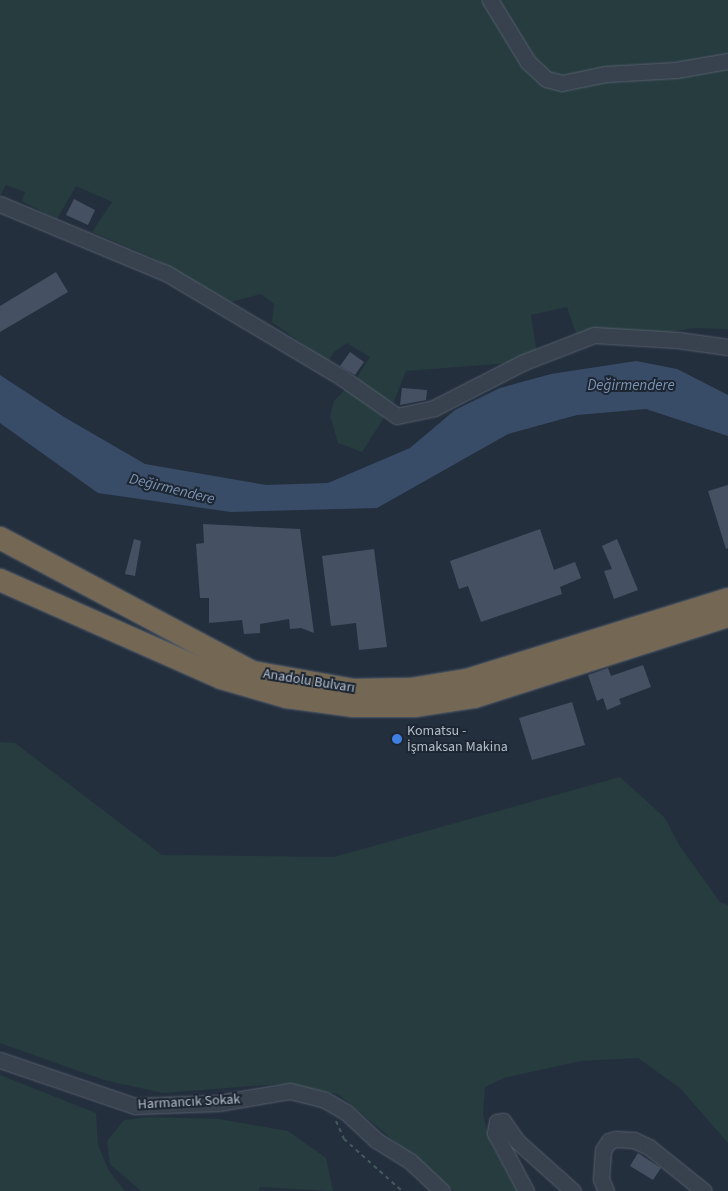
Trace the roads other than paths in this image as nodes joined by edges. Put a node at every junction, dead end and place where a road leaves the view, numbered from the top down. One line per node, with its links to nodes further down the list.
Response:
1 (490, 0): 2 (street)
2 (728, 61)
3 (0, 204): 4 (street)
4 (728, 347)
5 (0, 538): 7 (highway, Anadolu Bulvarı)
6 (0, 580): 8 (highway, Anadolu Bulvarı)
7 (728, 599)
8 (728, 616)
9 (0, 1060): 10 (street, Harmancık Sokak)
10 (442, 1191)
11 (526, 1191): 12 (street)
12 (573, 1191)
13 (606, 1191): 14 (street)
14 (704, 1191)

